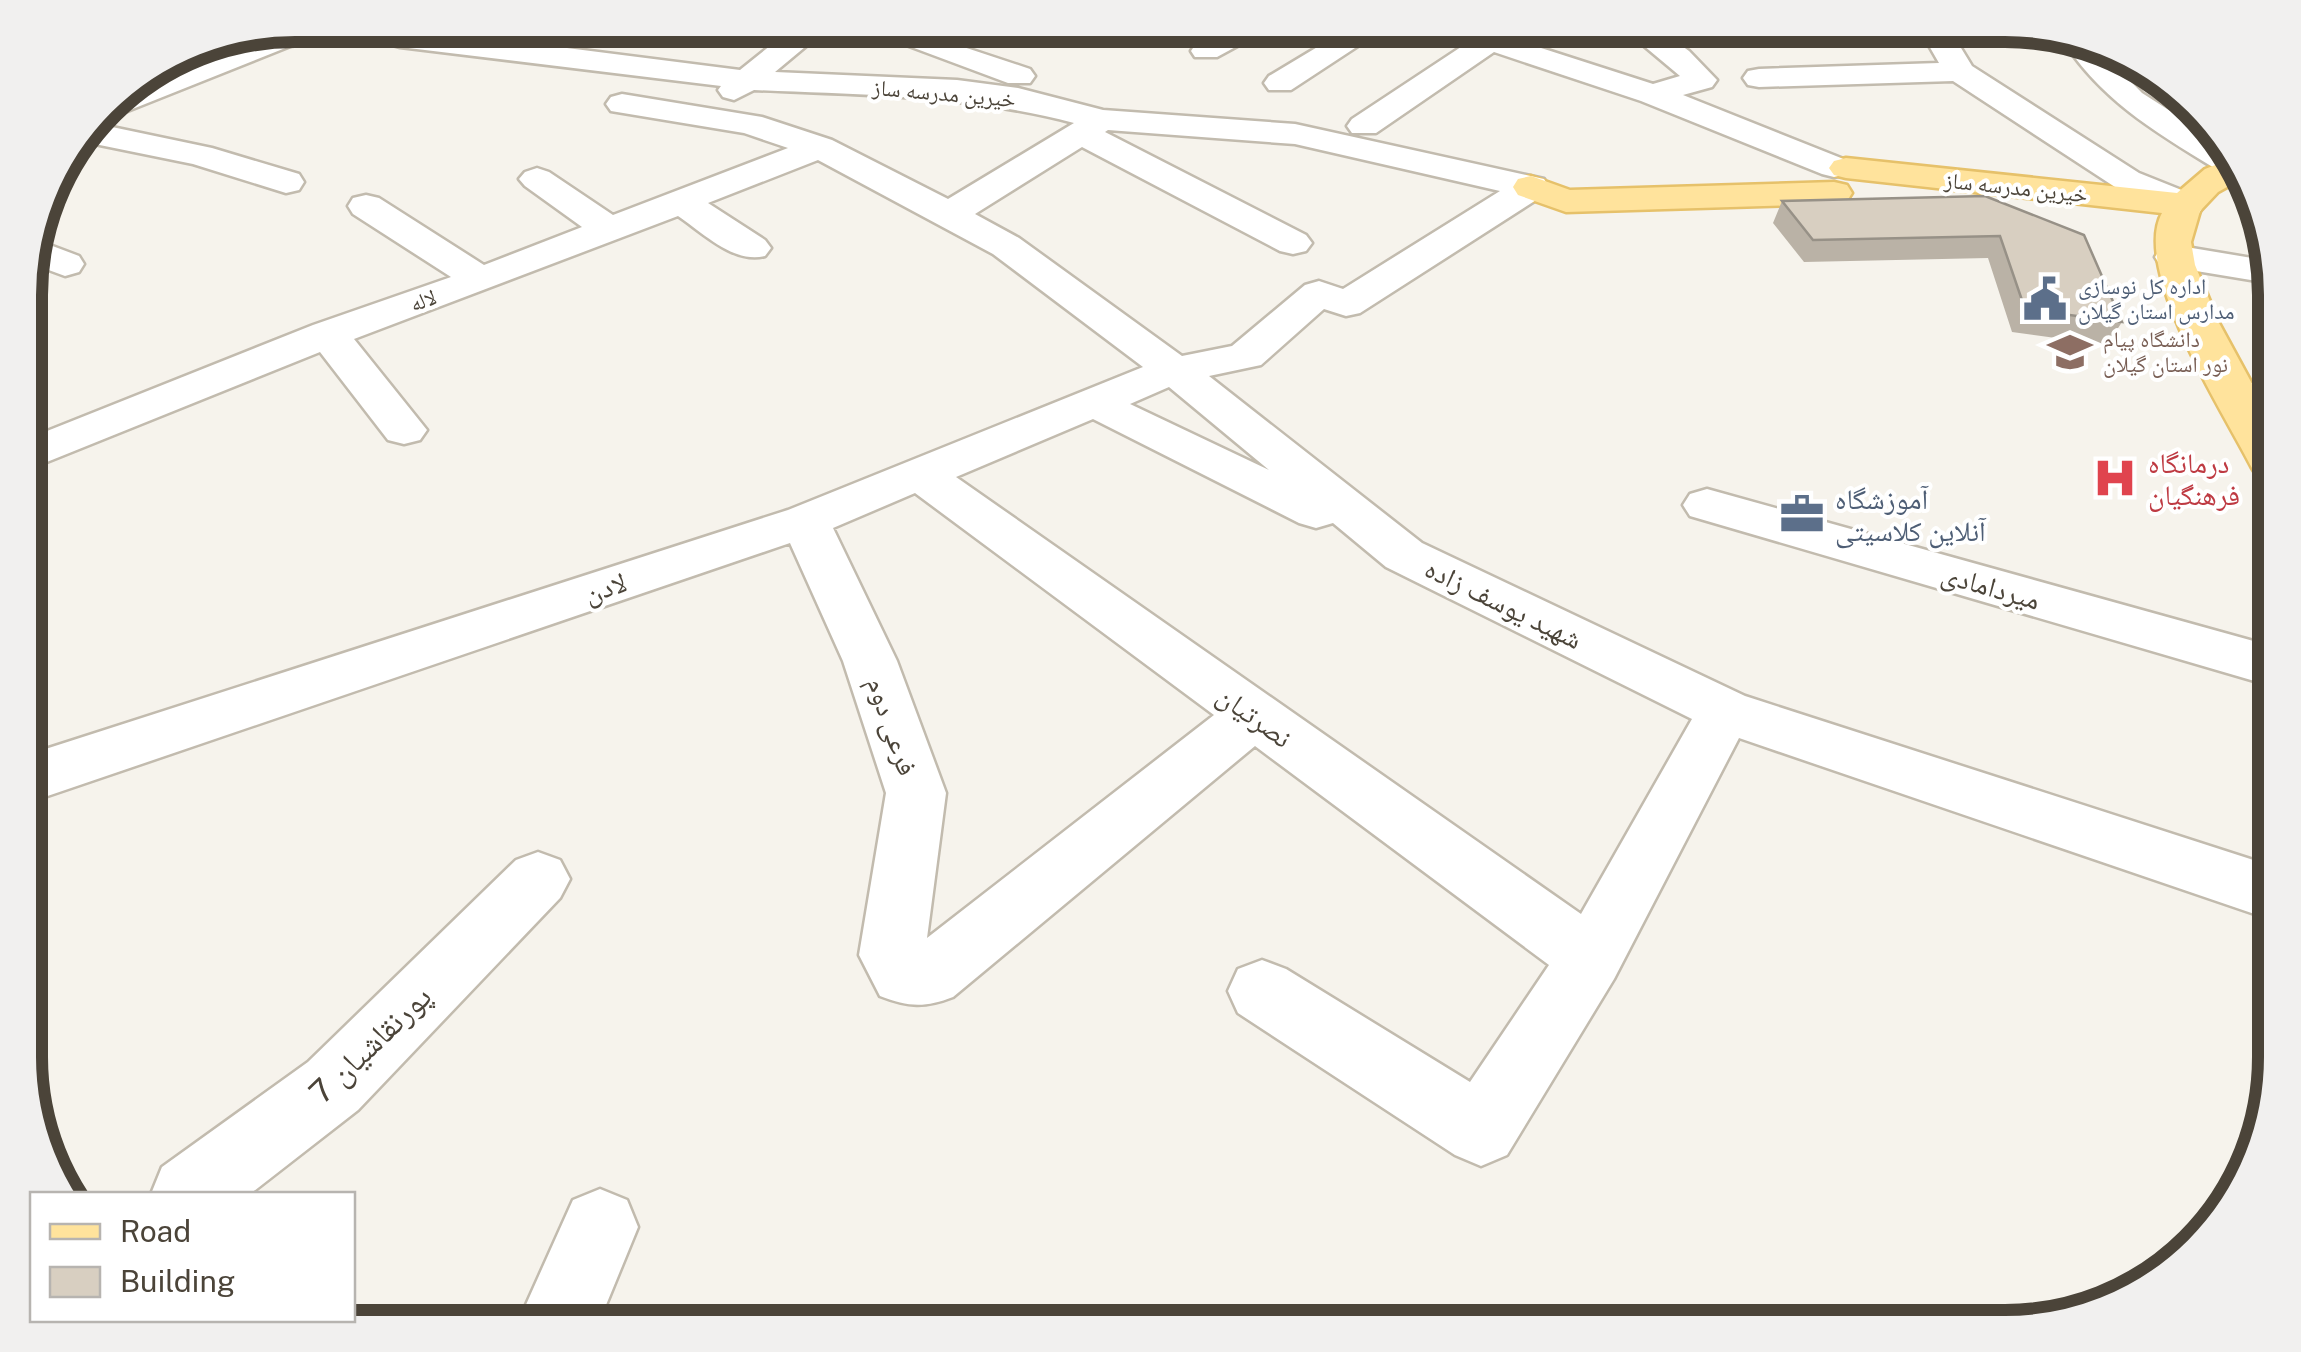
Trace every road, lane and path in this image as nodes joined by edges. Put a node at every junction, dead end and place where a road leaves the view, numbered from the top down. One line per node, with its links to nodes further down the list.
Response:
1 (1222, 42): 11 (street)
2 (1346, 42): 16 (street)
3 (1489, 42): 22 (street)
4 (1495, 42): 17 (street)
5 (1658, 42): 17 (street)
6 (1942, 42): 13 (street)
7 (440, 43): 15 (street, خیرین مدرسه ساز)
8 (793, 43): 15 (street)
9 (926, 43): 21 (street)
10 (270, 44): 18 (street)
11 (1206, 51)
12 (2091, 58): 25 (street)
13 (1960, 72): 14 (street); 33 (street)
14 (1758, 78)
15 (746, 80): 20 (street); 21 (street, خیرین مدرسه ساز)
16 (1280, 82)
17 (1652, 94): 28 (street)
18 (142, 95)
19 (622, 104): 20 (street, شهید یوسف زاده)
20 (702, 117): 24 (street, شهید یوسف زاده)
21 (1081, 121): 30 (street, خیرین مدرسه ساز); 35 (street); 37 (street)
22 (1364, 126)
23 (100, 135): 29 (street)
24 (820, 147): 32 (street, لاله); 35 (street, شهید یوسف زاده)
25 (2212, 151)
26 (2227, 174): 33 (main road)
27 (537, 178): 36 (street)
28 (1834, 178): 30 (main road, خیرین مدرسه ساز); 31 (main road, خیرین مدرسه ساز)
29 (286, 182)
30 (1530, 187): 43 (street, لادن)
31 (2024, 195): 33 (main road, خیرین مدرسه ساز); 39 (main road, خیرین مدرسه ساز)
32 (680, 201): 36 (street, لاله); 38 (street)
33 (2186, 205): 39 (main road)
34 (366, 206): 41 (street)
35 (948, 214): 43 (street, شهید یوسف زاده)
36 (609, 229): 41 (street, لاله)
37 (1293, 242)
38 (752, 248)
39 (2174, 257): 40 (street); 44 (main road)
40 (2257, 270)
41 (481, 280): 42 (street, لاله)
42 (328, 334): 46 (street); 47 (street, لاله)
43 (1174, 370): 45 (street, لادن); 51 (street, شهید یوسف زاده)
44 (2257, 397)
45 (1094, 403): 48 (street, لادن); 51 (street)
46 (404, 430)
47 (42, 450)
48 (920, 474): 50 (street, لادن); 54 (street, نصرتیان)
49 (1707, 505): 52 (street, میردامادی)
50 (805, 520): 54 (street, فرعی دوم); 55 (street, لادن)
51 (1404, 555): 53 (street, شهید یوسف زاده)
52 (2258, 663)
53 (1726, 711): 57 (street, شهید یوسف زاده); 58 (street)
54 (1254, 714): 58 (street, نصرتیان)
55 (42, 774)
56 (538, 878): 60 (street, پورنقاشیان 7)
57 (2258, 888)
58 (1591, 958): 59 (street)
59 (1262, 991)
60 (192, 1192)
61 (600, 1227): 62 (street)
62 (564, 1310)

